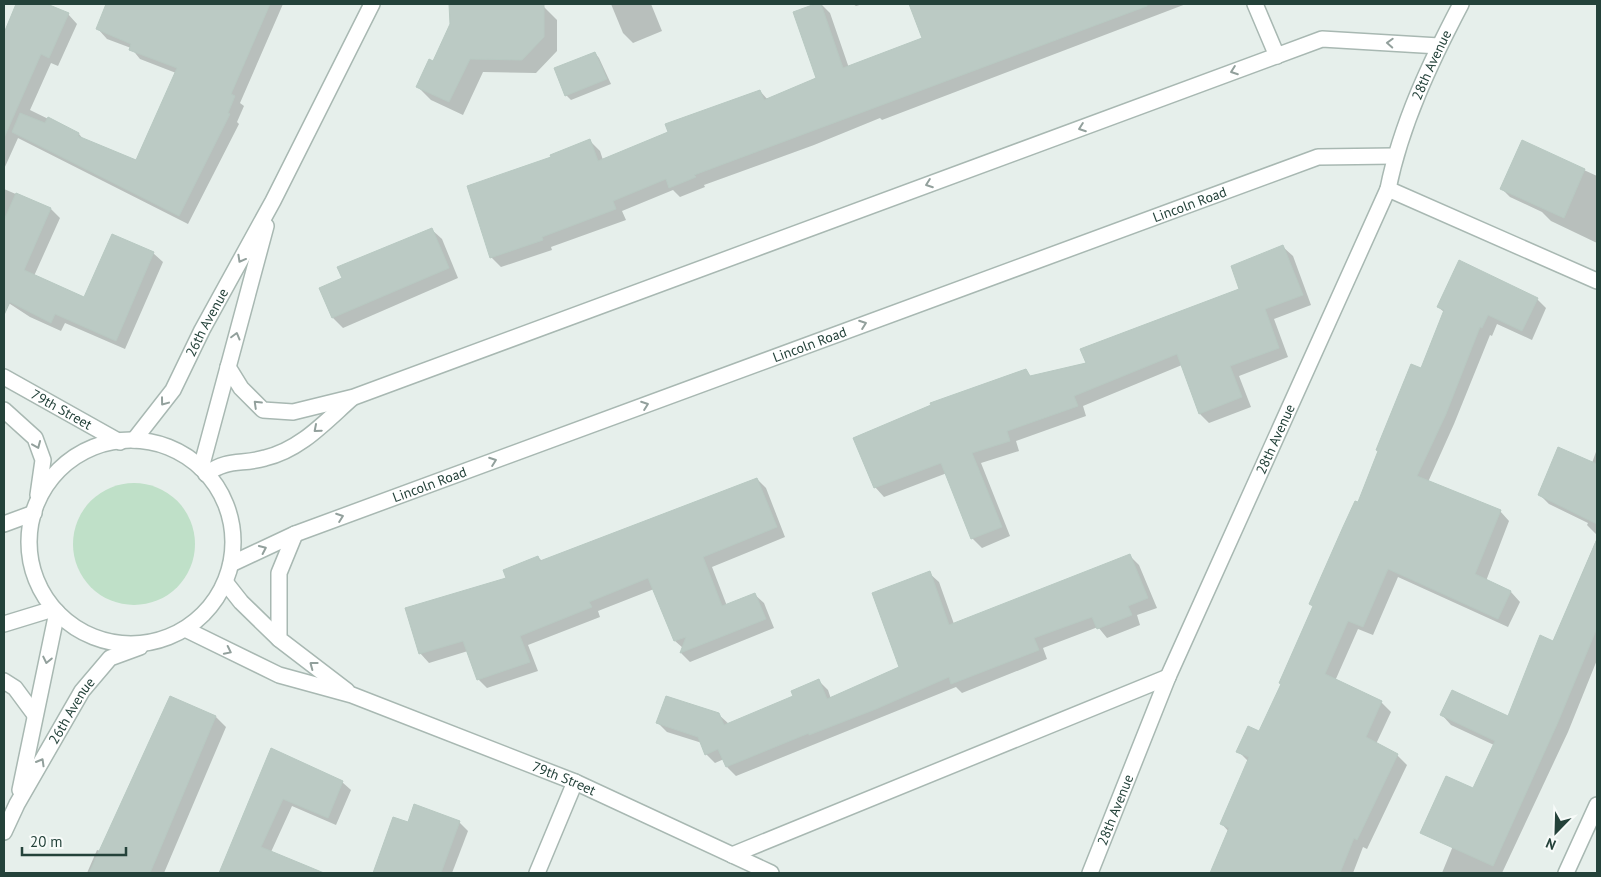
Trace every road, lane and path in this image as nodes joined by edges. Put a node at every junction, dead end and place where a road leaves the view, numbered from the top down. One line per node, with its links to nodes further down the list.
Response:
1 (372, 4): 8 (street, 26th Avenue)
2 (1255, 4): 5 (street)
3 (1462, 4): 4 (street, 28th Avenue)
4 (1439, 46): 5 (street, one-way to 5); 6 (street, 28th Avenue)
5 (1277, 56): 12 (street, one-way to 12)
6 (1394, 156): 7 (street, 28th Avenue); 18 (street, Lincoln Road, one-way to 6)
7 (1388, 189): 9 (street); 26 (street, 28th Avenue)
8 (273, 201): 10 (street, 26th Avenue, one-way to 8); 14 (street, 26th Avenue, one-way to 14)
9 (1597, 281)
10 (228, 367): 12 (street, one-way to 10); 15 (street, 26th Avenue)
11 (4, 377): 14 (street, 79th Street)
12 (354, 397): 15 (street, one-way to 15)
13 (4, 410): 16 (street, one-way to 16)
14 (127, 441): 15 (street); 16 (street)
15 (204, 471): 19 (street)
16 (36, 507): 17 (street); 21 (street)
17 (4, 524)
18 (295, 534): 19 (street, Lincoln Road, one-way to 18); 24 (street)
19 (231, 564): 20 (street)
20 (226, 582): 23 (street); 24 (street, 79th Street)
21 (55, 611): 22 (street); 25 (street); 29 (street, 26th Avenue, one-way to 29)
22 (4, 624)
23 (185, 629): 25 (street); 28 (street, 79th Street, one-way to 28)
24 (279, 639): 28 (street, 79th Street, one-way to 24)
25 (151, 643): 31 (street, 26th Avenue, one-way to 25)
26 (1168, 677): 34 (street); 37 (street, 28th Avenue)
27 (4, 681): 29 (street)
28 (352, 694): 30 (street, 79th Street)
29 (36, 715): 31 (street, 26th Avenue)
30 (575, 782): 34 (street, 79th Street); 35 (street)
31 (17, 804): 33 (street, 26th Avenue)
32 (1597, 805): 38 (street)
33 (4, 832)
34 (732, 855): 36 (street, 79th Street)
35 (537, 873)
36 (771, 873)
37 (1090, 873)
38 (1566, 873)

